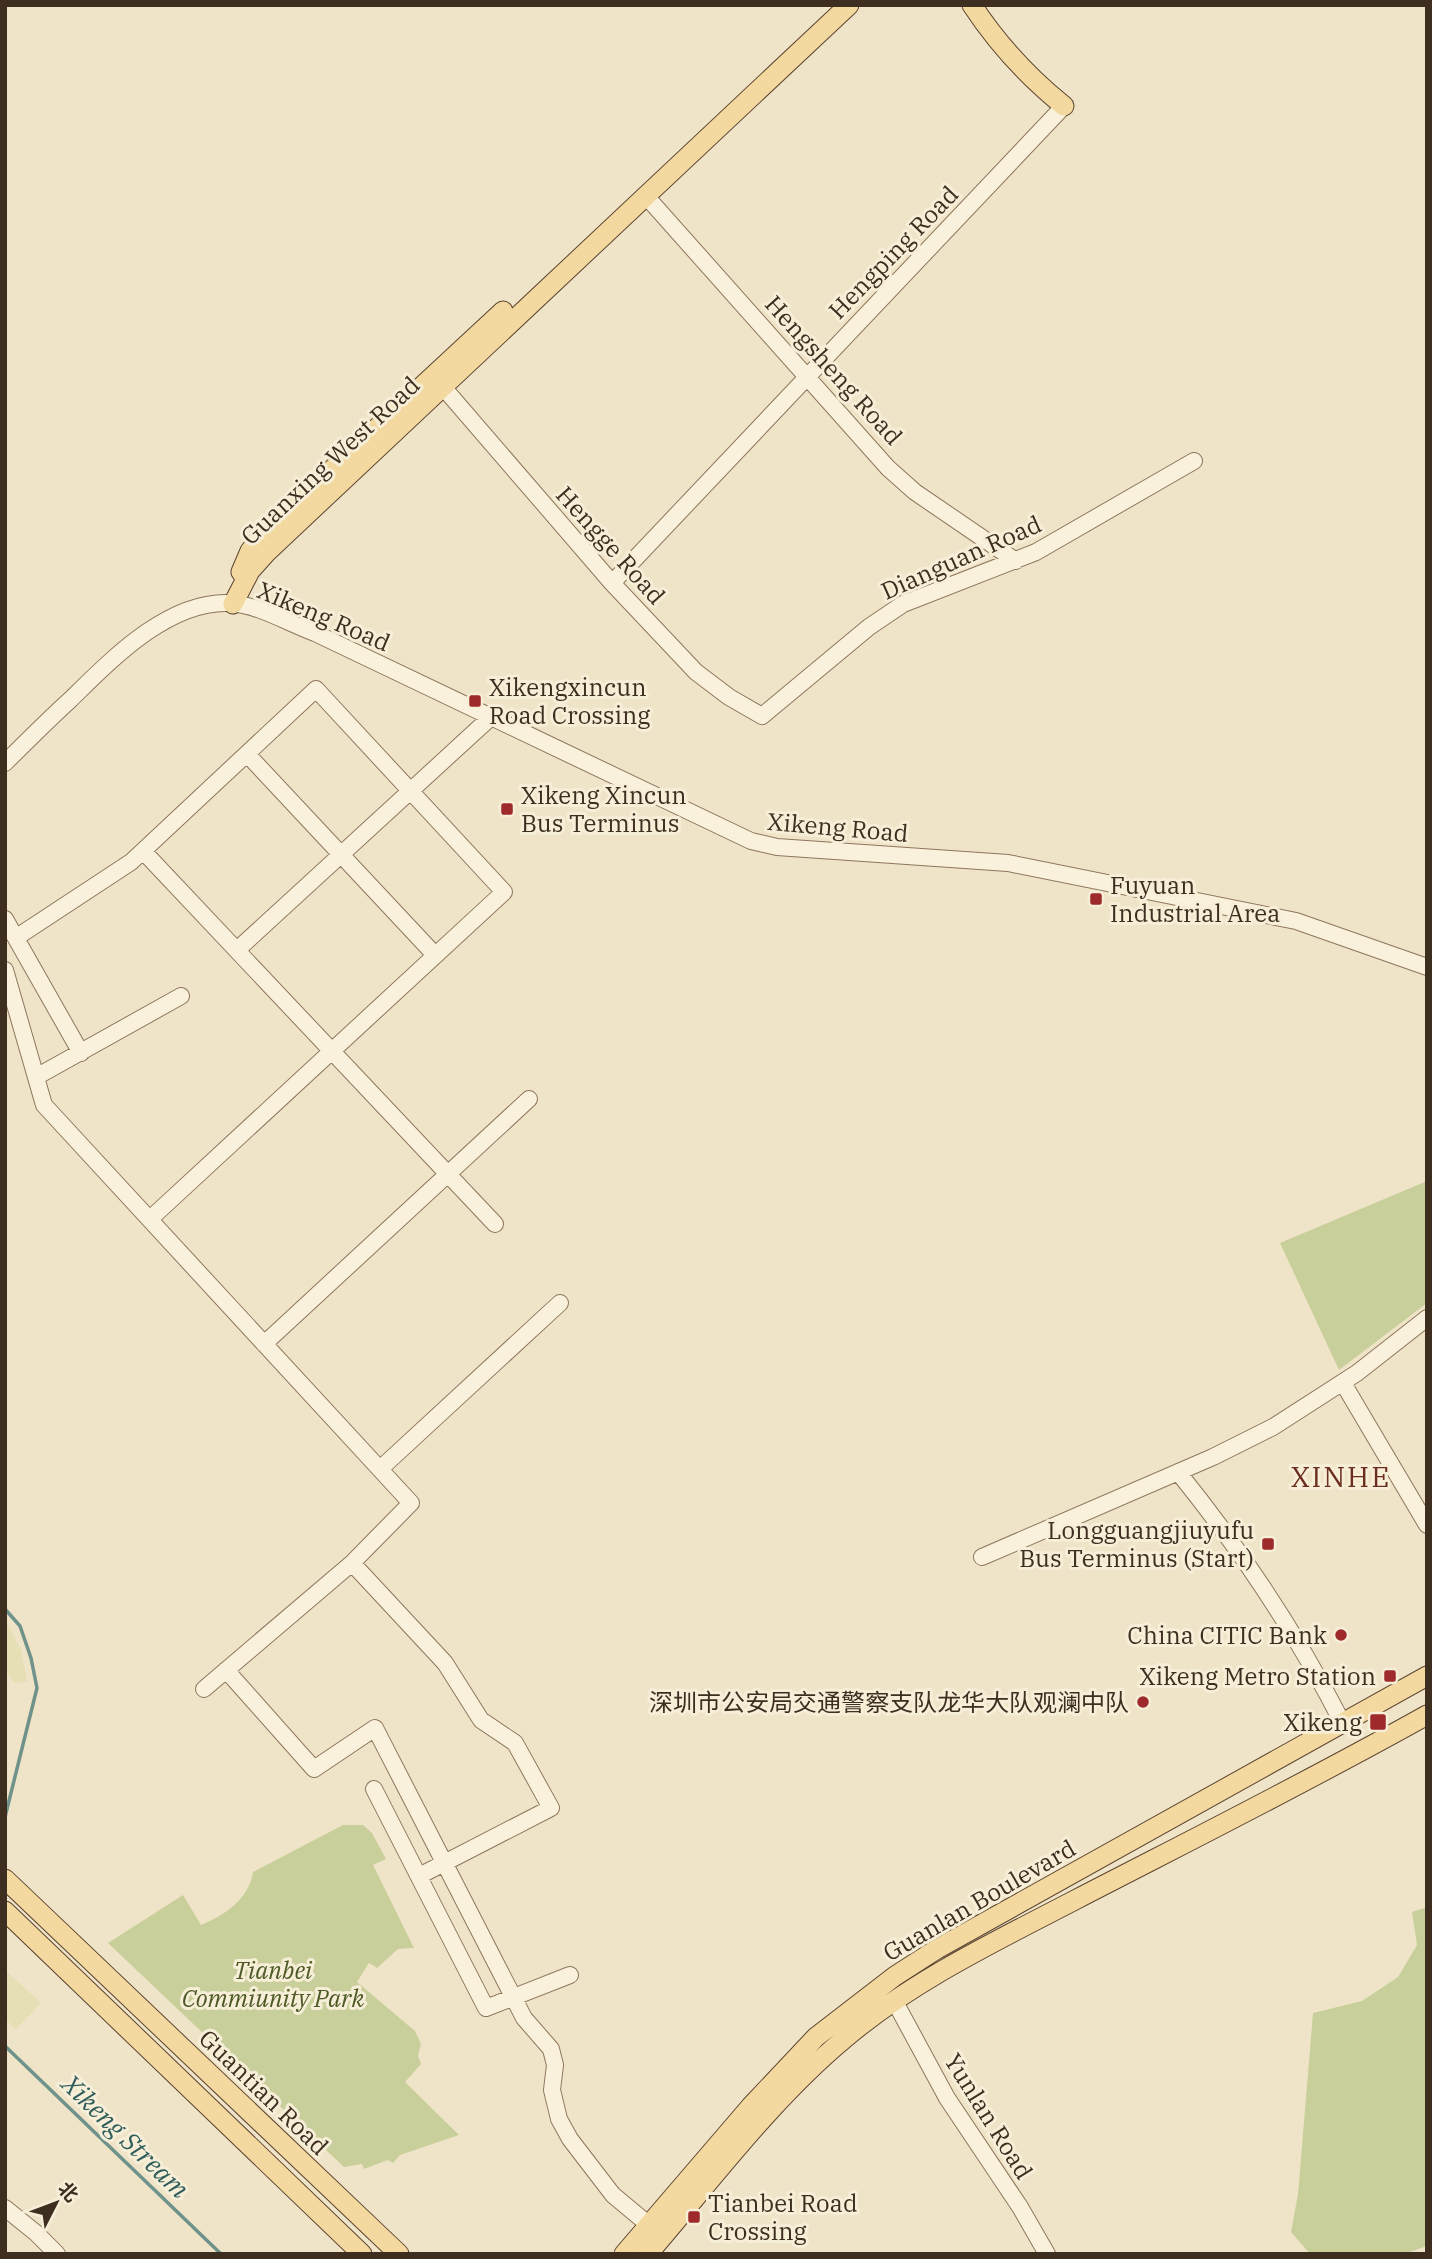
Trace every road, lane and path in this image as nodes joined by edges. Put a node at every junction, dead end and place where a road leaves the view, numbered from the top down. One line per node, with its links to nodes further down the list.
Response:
1 (832, 5): 5 (main road, Guanxing West Road)
2 (849, 5): 5 (main road, Guanxing West Road)
3 (972, 5): 4 (main road)
4 (1064, 106): 6 (street, Hengping Road)
5 (641, 191): 6 (street, Hengsheng Road); 7 (main road, Guanxing West Road); 11 (main road, Guanxing West Road)
6 (806, 376): 9 (street, Hengsheng Road); 10 (street, Hengping Road)
7 (443, 387): 10 (street, Hengge Road); 11 (main road, Guanxing West Road)
8 (1194, 461): 9 (street, Dianguan Road)
9 (1016, 561): 12 (street, Dianguan Road)
10 (612, 583): 12 (street, Hengge Road)
11 (233, 604): 13 (street, Xikeng Road); 15 (street, Xikeng Road)
12 (762, 716)
13 (491, 717): 16 (street); 23 (street, Xikeng Road)
14 (247, 754): 16 (street); 17 (street); 18 (street)
15 (5, 763)
16 (411, 791): 18 (street); 22 (street)
17 (144, 851): 20 (street); 21 (street)
18 (341, 855): 21 (street); 22 (street)
19 (5, 919): 20 (street)
20 (17, 937): 27 (street)
21 (237, 950): 26 (street)
22 (435, 955): 26 (street)
23 (1427, 967)
24 (5, 970): 28 (street)
25 (181, 996): 27 (street)
26 (331, 1050): 30 (street); 31 (street)
27 (80, 1052): 28 (street)
28 (36, 1077): 31 (street)
29 (529, 1099): 30 (street)
30 (448, 1174): 32 (street); 35 (street)
31 (150, 1219): 35 (street)
32 (495, 1224)
33 (559, 1303): 37 (street)
34 (1427, 1318): 36 (street)
35 (264, 1344): 37 (street)
36 (1343, 1383): 38 (street); 39 (street)
37 (380, 1469): 41 (street)
38 (1178, 1472): 40 (street); 46 (street)
39 (1427, 1525)
40 (982, 1557)
41 (352, 1563): 42 (street); 48 (street)
42 (226, 1670): 44 (street); 48 (street)
43 (1427, 1676): 46 (main road, Guanlan Boulevard)
44 (204, 1689)
45 (1427, 1715): 54 (main road, Guanlan Boulevard)
46 (1343, 1724): 56 (main road, Guanlan Boulevard)
47 (374, 1789): 49 (street)
48 (445, 1864): 49 (street); 53 (street)
49 (419, 1876): 53 (street)
50 (5, 1879): 59 (main road, Guantian Road)
51 (5, 1912): 58 (main road, Guantian Road)
52 (570, 1975): 53 (street)
53 (514, 1999): 56 (street)
54 (895, 2001): 61 (main road, Guanlan Boulevard); 62 (street, Yunlan Road)
55 (5, 2208): 57 (street)
56 (649, 2225): 60 (main road, Guanlan Boulevard)
57 (57, 2254)
58 (362, 2254)
59 (399, 2254)
60 (624, 2254)
61 (648, 2254)
62 (1047, 2254)

